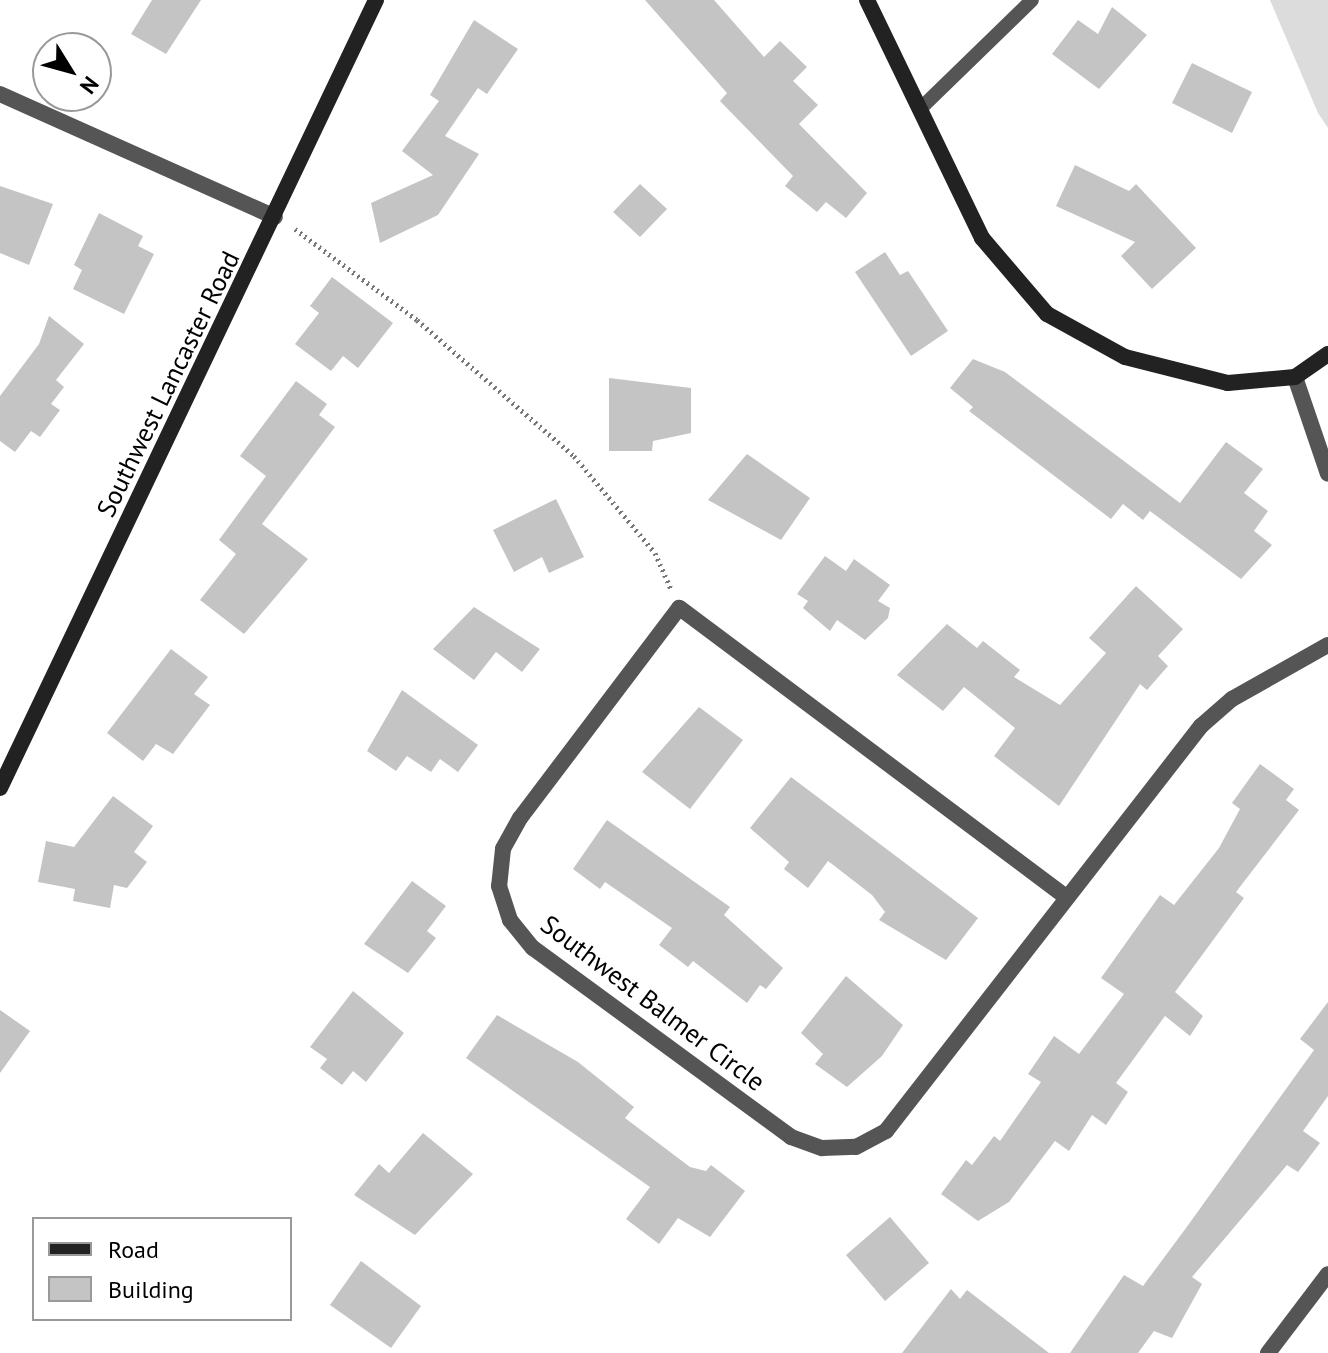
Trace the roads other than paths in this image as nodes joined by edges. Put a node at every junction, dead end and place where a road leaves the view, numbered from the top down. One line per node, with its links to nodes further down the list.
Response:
1 (376, 0): 6 (street, Southwest Lancaster Road)
2 (867, 0): 5 (street)
3 (1032, 0): 5 (lane)
4 (0, 94): 6 (street)
5 (920, 109): 8 (street)
6 (275, 217): 11 (street, Southwest Lancaster Road)
7 (1328, 354): 8 (street)
8 (1295, 377): 9 (street)
9 (1328, 474)
10 (1328, 645): 12 (street, Southwest Balmer Circle)
11 (0, 788)
12 (1066, 897): 12 (street, Southwest Balmer Circle)
13 (1328, 1274): 14 (street)
14 (1268, 1353)

